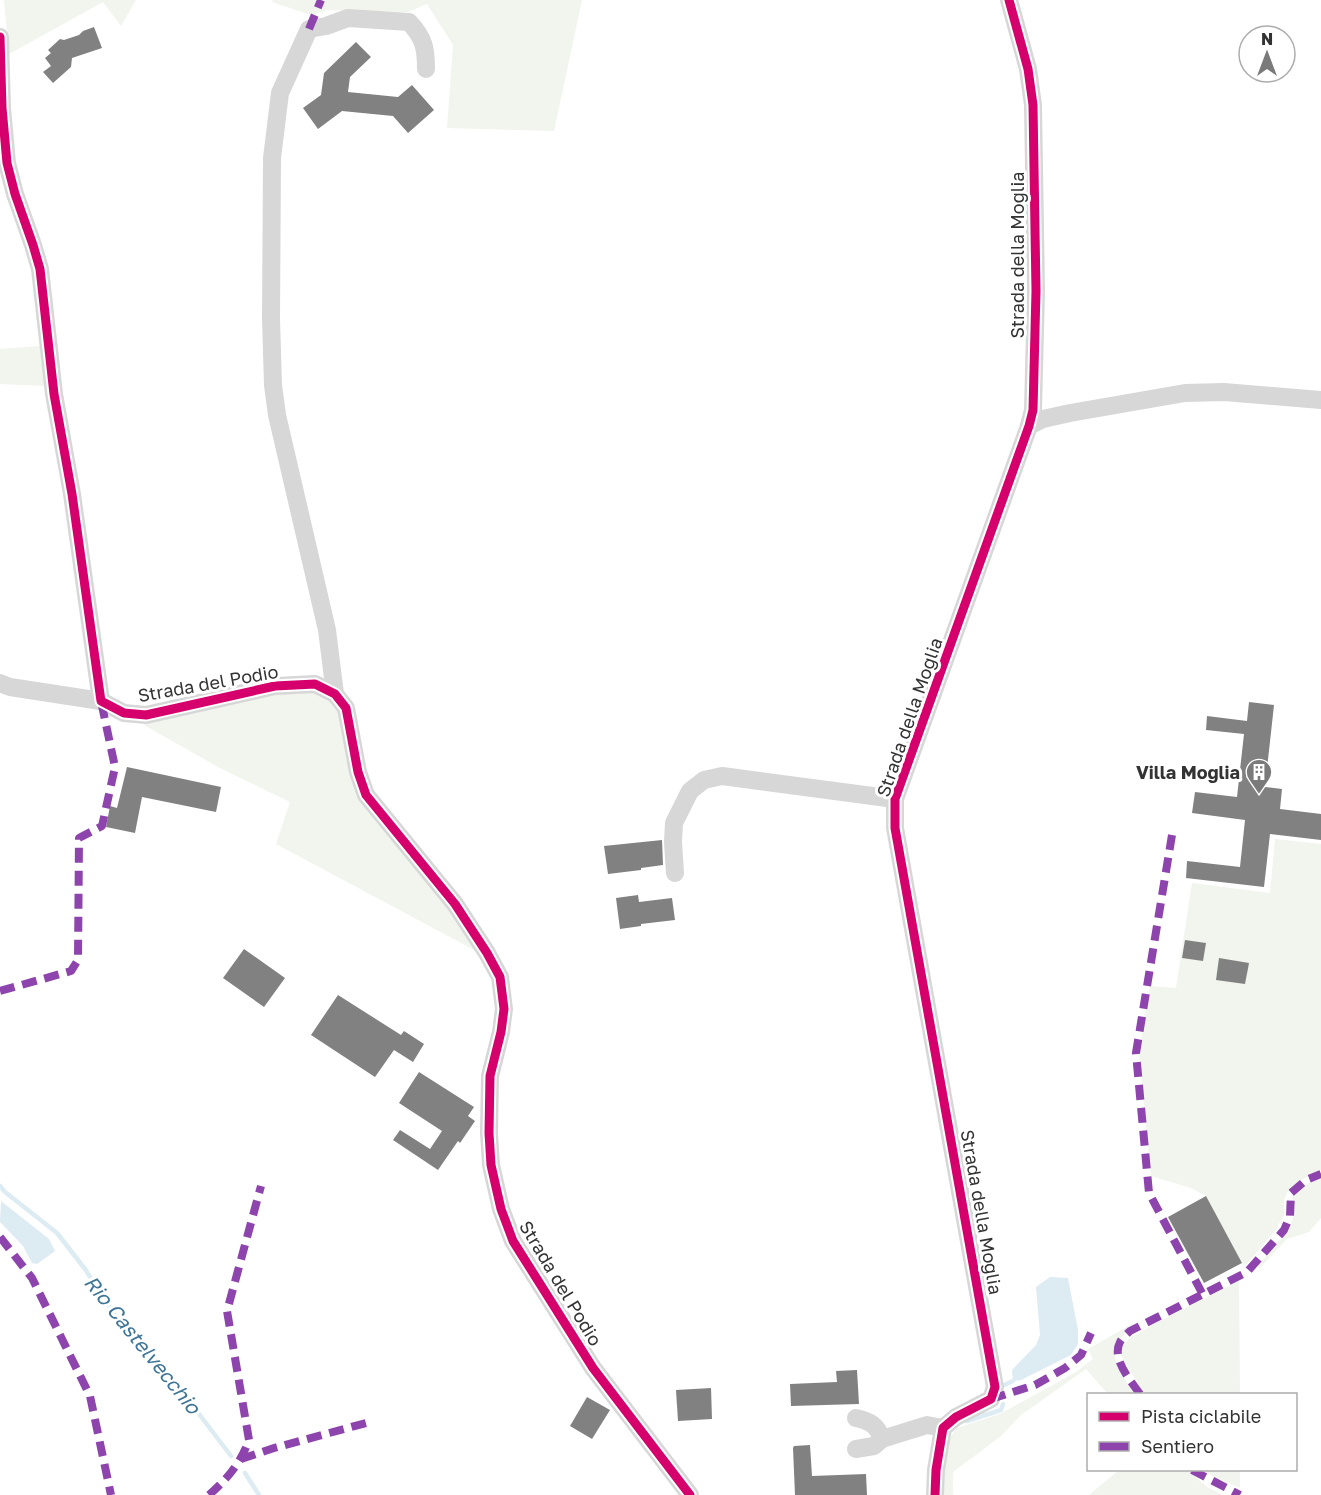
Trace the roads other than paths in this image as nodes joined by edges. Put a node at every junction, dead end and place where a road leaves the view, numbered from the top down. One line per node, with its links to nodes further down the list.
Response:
1 (1009, 0): 5 (street, Strada della Moglia)
2 (0, 37): 8 (street)
3 (426, 69): 7 (street)
4 (1321, 400): 5 (street)
5 (1029, 426): 9 (street, Strada della Moglia)
6 (0, 683): 8 (street, Strada del Podio)
7 (335, 694): 8 (street, Strada del Podio); 15 (street, Strada del Podio)
8 (101, 701)
9 (895, 799): 10 (street, Strada della Moglia); 12 (street, Strada della Moglia)
10 (675, 873)
11 (856, 1418): 13 (street)
12 (943, 1428): 13 (street); 16 (street)
13 (882, 1439): 14 (street)
14 (856, 1449)
15 (690, 1495)
16 (935, 1495)

